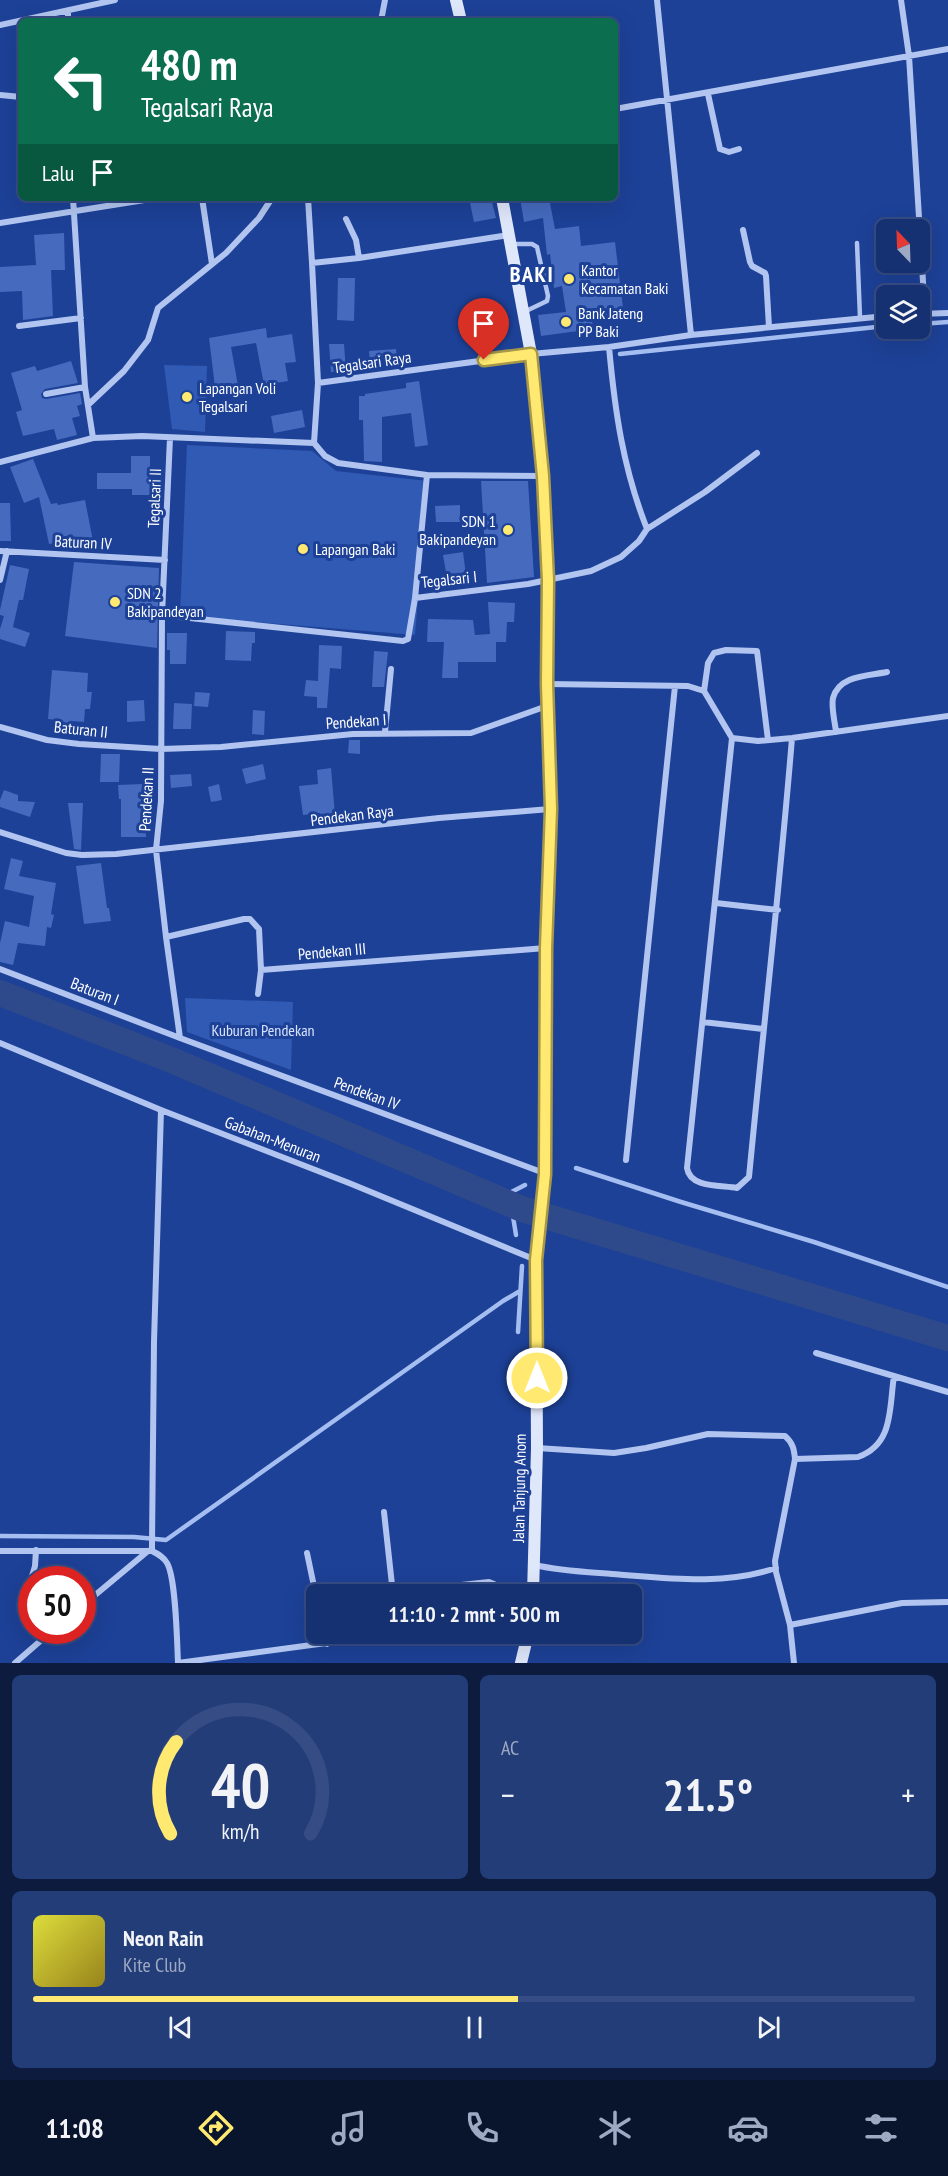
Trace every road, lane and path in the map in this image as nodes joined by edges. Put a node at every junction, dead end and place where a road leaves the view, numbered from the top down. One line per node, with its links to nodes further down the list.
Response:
1 (115, 0): 6 (street)
2 (385, 0): 10 (street)
3 (456, 0): 11 (main road)
4 (657, 0): 19 (street)
5 (901, 0): 15 (street)
6 (98, 2): 7 (street)
7 (68, 11): 8 (street); 9 (street)
8 (34, 18)
9 (68, 18)
10 (382, 18)
11 (460, 18)
12 (18, 21): 13 (street)
13 (0, 25)
14 (948, 49): 15 (street)
15 (909, 56): 16 (street); 37 (street)
16 (708, 93): 19 (street); 21 (street)
17 (0, 95): 18 (street)
18 (18, 97)
19 (667, 101): 20 (street); 46 (street)
20 (618, 109)
21 (739, 149)
22 (73, 201): 28 (street)
23 (138, 201): 28 (street)
24 (202, 201): 36 (street)
25 (270, 201): 36 (street)
26 (308, 201): 35 (street)
27 (503, 201): 32 (main road, Jalan Tanjung Anom)
28 (73, 211): 30 (street); 42 (street)
29 (346, 219): 34 (street)
30 (0, 223)
31 (743, 230): 45 (street)
32 (511, 240): 34 (street); 38 (main road, Jalan Tanjung Anom); 38 (lane)
33 (857, 243): 43 (lane)
34 (360, 258): 35 (street)
35 (312, 263): 49 (street)
36 (212, 264): 52 (street)
37 (921, 285)
38 (524, 312): 48 (main road, Jalan Tanjung Anom)
39 (948, 313): 40 (street)
40 (930, 314)
41 (876, 317): 43 (street, Tegalsari Raya)
42 (81, 318): 44 (street); 50 (street)
43 (860, 318): 45 (street, Tegalsari Raya)
44 (19, 326)
45 (769, 327): 46 (street, Tegalsari Raya)
46 (691, 335): 47 (street, Tegalsari Raya)
47 (609, 347): 48 (street, Tegalsari Raya); 60 (street)
48 (531, 354): 49 (street, Tegalsari Raya); 59 (main road, Jalan Tanjung Anom)
49 (318, 383): 55 (street, Tegalsari Raya)
50 (85, 387): 51 (street); 52 (street)
51 (46, 394)
52 (88, 405): 53 (street)
53 (93, 438): 54 (street); 57 (street)
54 (170, 438): 55 (street); 62 (street, Tegalsari II)
55 (314, 443): 58 (street)
56 (756, 453): 60 (street, Tegalsari I)
57 (0, 462)
58 (427, 475): 59 (street); 65 (street, Tegalsari I)
59 (543, 476): 64 (main road, Jalan Tanjung Anom)
60 (646, 529): 64 (street, Tegalsari I)
61 (4, 551): 62 (street, Baturan IV); 63 (street)
62 (165, 560): 66 (street, Pendekan II)
63 (0, 580)
64 (548, 580): 65 (street, Tegalsari I); 69 (main road, Jalan Tanjung Anom)
65 (415, 598): 66 (street)
66 (162, 615): 80 (street, Pendekan II)
67 (391, 669): 75 (street)
68 (886, 672): 76 (street)
69 (547, 684): 70 (street); 72 (main road, Jalan Tanjung Anom)
70 (675, 686): 71 (street); 96 (street)
71 (704, 691): 77 (street); 79 (street)
72 (548, 706): 75 (street, Pendekan I); 81 (main road, Jalan Tanjung Anom)
73 (948, 716): 76 (street)
74 (0, 727): 80 (street, Baturan II)
75 (385, 732): 80 (street, Pendekan I)
76 (836, 732): 78 (street)
77 (732, 738): 79 (street); 84 (street)
78 (792, 738): 79 (street); 85 (street)
79 (768, 740)
80 (161, 749): 83 (street, Pendekan II)
81 (551, 809): 83 (street, Pendekan Raya); 87 (main road, Jalan Tanjung Anom)
82 (0, 832): 83 (street, Pendekan Raya)
83 (156, 850): 86 (street, Pendekan II)
84 (716, 903): 85 (street); 91 (street)
85 (778, 910): 92 (street)
86 (165, 937): 89 (street); 93 (street, Pendekan II)
87 (546, 948): 89 (street, Pendekan III); 97 (main road, Jalan Tanjung Anom)
88 (0, 969): 93 (street, Baturan I)
89 (261, 970): 90 (street)
90 (258, 994)
91 (703, 1022): 92 (street); 92 (street)
92 (763, 1029)
93 (180, 1038): 97 (street, Pendekan IV)
94 (0, 1043): 95 (street, Gabahan-Menuran)
95 (161, 1110): 98 (street, Gabahan-Menuran); 106 (street)
96 (626, 1160)
97 (545, 1174): 98 (main road, Jalan Tanjung Anom)
98 (536, 1260): 102 (main road, Jalan Tanjung Anom)
99 (816, 1353): 100 (street)
100 (894, 1376): 101 (street); 103 (street)
101 (948, 1392)
102 (537, 1448): 103 (street); 109 (main road, Jalan Tanjung Anom)
103 (795, 1458): 111 (street)
104 (384, 1512): 113 (street)
105 (36, 1550): 106 (street); 107 (street); 110 (street)
106 (150, 1550): 117 (street); 124 (street)
107 (0, 1551)
108 (307, 1553): 112 (street)
109 (535, 1565): 111 (street); 116 (main road, Jalan Tanjung Anom)
110 (35, 1566)
111 (776, 1568): 119 (street)
112 (313, 1584)
113 (392, 1584)
114 (470, 1584): 115 (street)
115 (494, 1584)
116 (534, 1584)
117 (96, 1594)
118 (948, 1602): 119 (street)
119 (790, 1625): 126 (street)
120 (37, 1644): 123 (street)
121 (327, 1644): 124 (street)
122 (526, 1644): 125 (main road)
123 (15, 1663)
124 (178, 1663)
125 (521, 1663)
126 (794, 1663)

